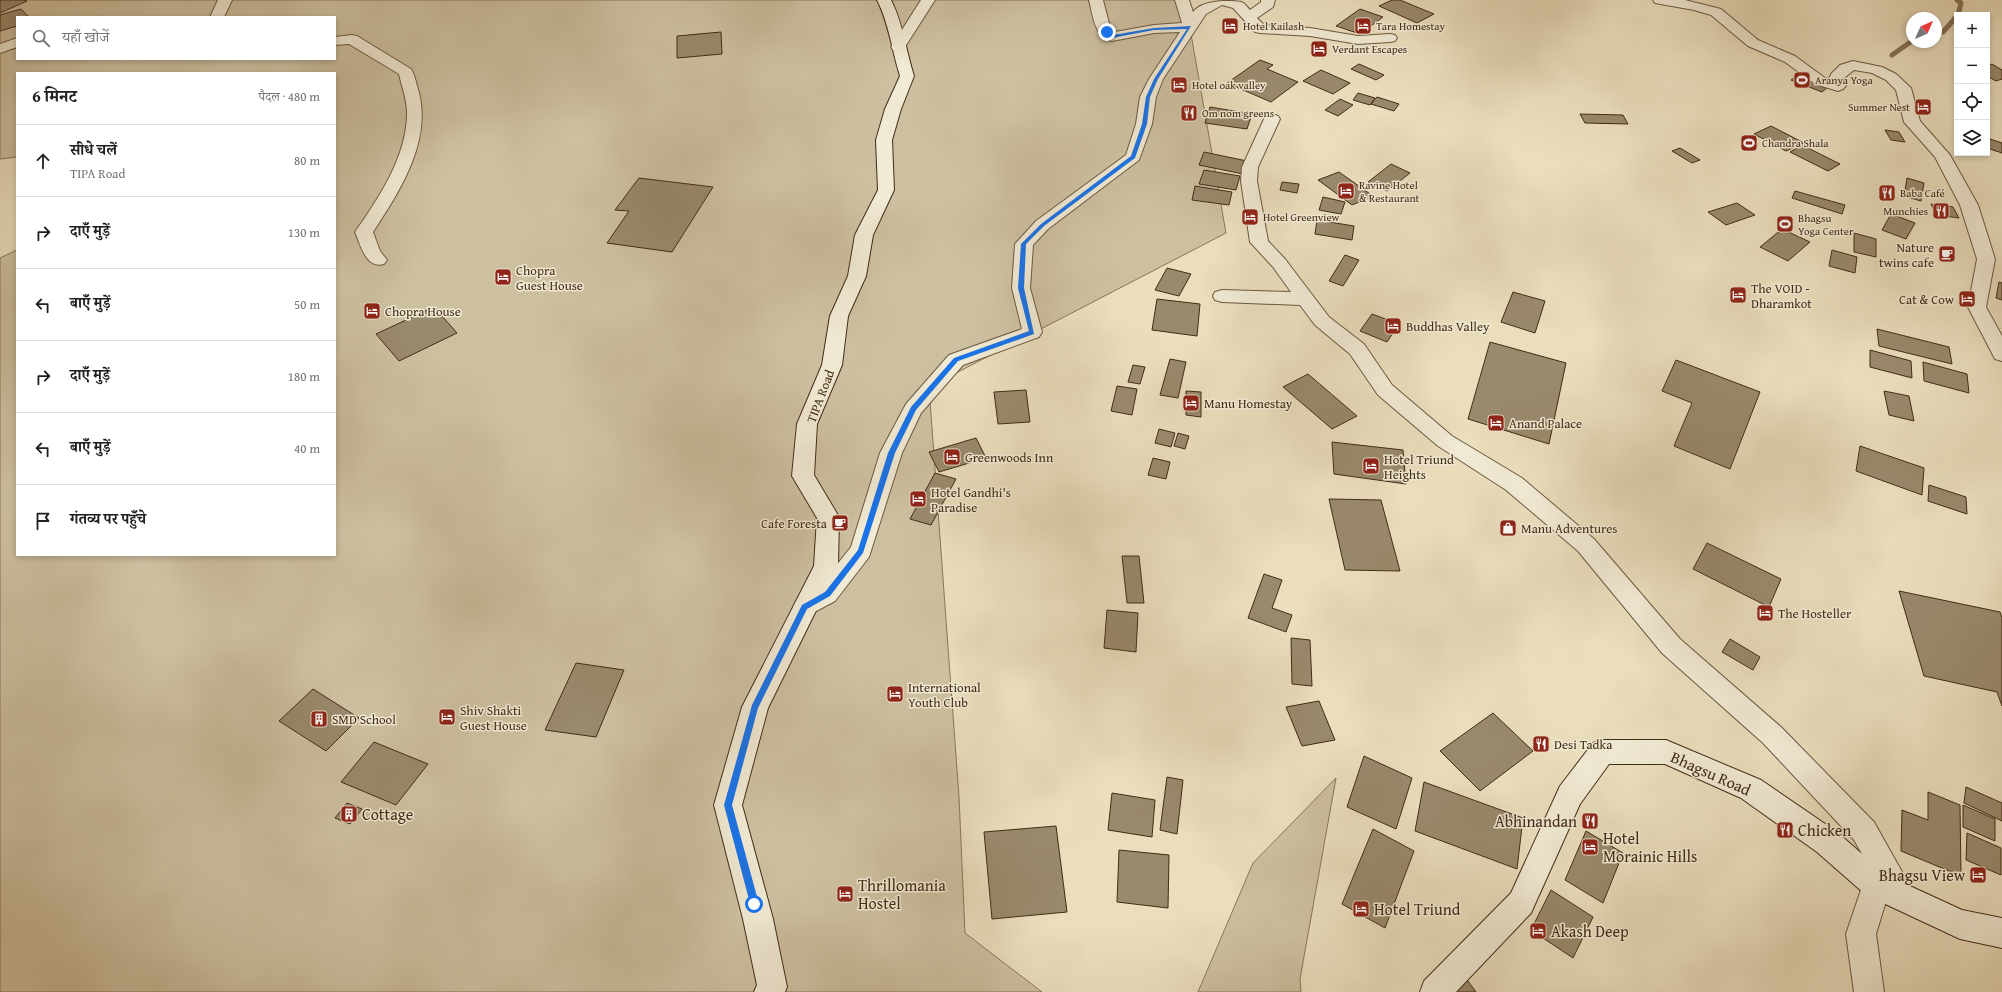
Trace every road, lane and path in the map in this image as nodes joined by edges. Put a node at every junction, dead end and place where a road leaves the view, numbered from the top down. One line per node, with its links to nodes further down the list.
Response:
1 (225, 0): 8 (street)
2 (884, 0): 14 (street, TIPA Road)
3 (928, 0): 14 (street)
4 (1096, 0): 10 (street)
5 (1182, 0): 10 (street)
6 (1268, 0): 9 (street)
7 (1660, 0): 20 (street)
8 (218, 16)
9 (1250, 16): 10 (street); 11 (street)
10 (1190, 27): 21 (street)
11 (1390, 38)
12 (336, 41): 17 (street)
13 (16, 42): 15 (street)
14 (898, 47): 21 (street, TIPA Road)
15 (0, 49)
16 (1272, 119): 19 (street)
17 (378, 260)
18 (1222, 296): 19 (street)
19 (1305, 299): 22 (street)
20 (2002, 354)
21 (805, 607): 24 (street, TIPA Road)
22 (1889, 890): 23 (street, Bhagsu Road); 25 (street, Bhagsu Road); 26 (street)
23 (2002, 933)
24 (769, 992)
25 (1435, 992)
26 (1869, 992)

